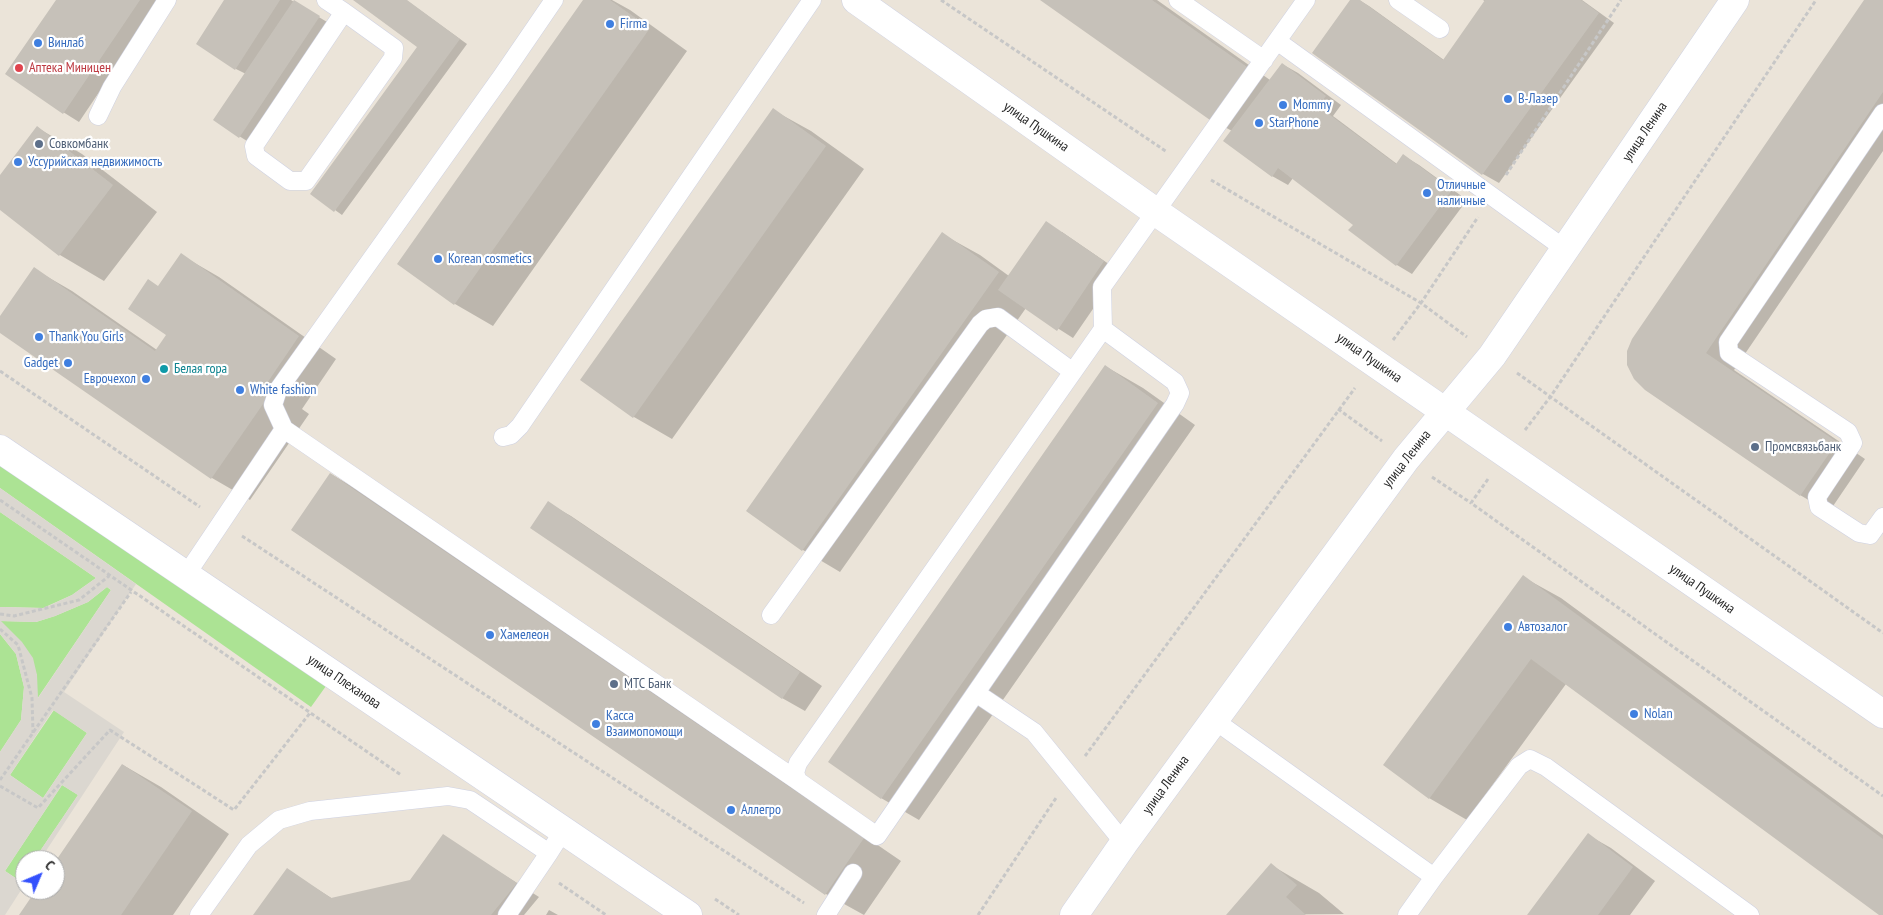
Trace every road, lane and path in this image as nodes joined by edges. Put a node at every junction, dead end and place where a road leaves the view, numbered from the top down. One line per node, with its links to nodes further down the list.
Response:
1 (167, 0): 18 (lane)
2 (326, 0): 13 (lane)
3 (554, 0): 31 (lane)
4 (812, 0): 32 (lane)
5 (856, 0): 21 (main road, улица Пушкина)
6 (941, 0): 19 (path)
7 (1178, 0): 16 (lane)
8 (1306, 0): 15 (lane)
9 (1398, 0): 14 (lane)
10 (1621, 0): 20 (path)
11 (1734, 0): 22 (main road, улица Ленина)
12 (1816, 0): 29 (path)
13 (344, 12): 13 (lane)
14 (1440, 29)
15 (1277, 41): 16 (lane); 20 (lane)
16 (1264, 60): 19 (lane)
17 (1883, 113): 36 (lane)
18 (98, 116)
19 (1187, 166): 21 (lane); 23 (path)
20 (1492, 195): 22 (lane); 23 (path)
21 (1156, 212): 24 (lane); 26 (main road, улица Пушкина)
22 (1565, 248): 25 (main road, улица Ленина)
23 (1421, 303): 25 (path); 26 (path)
24 (1103, 329): 28 (lane); 45 (lane)
25 (1492, 356): 29 (path); 30 (main road, улица Ленина)
26 (1375, 362): 30 (main road, улица Пушкина); 50 (path)
27 (0, 371): 37 (path)
28 (1073, 372): 42 (lane); 52 (lane)
29 (1551, 396): 34 (path); 44 (path)
30 (1445, 412): 34 (main road, улица Пушкина); 48 (main road, улица Ленина)
31 (284, 429): 37 (lane); 52 (lane)
32 (503, 437)
33 (0, 449): 38 (main road, улица Плеханова)
34 (1506, 454): 47 (main road, улица Пушкина); 54 (path)
35 (0, 500): 39 (path)
36 (1883, 517)
37 (221, 522): 38 (lane); 61 (path)
38 (186, 575): 56 (main road, улица Плеханова)
39 (108, 576): 40 (path); 41 (path)
40 (131, 592): 46 (path); 49 (path)
41 (0, 614)
42 (771, 615)
43 (0, 629): 49 (path)
44 (1883, 633)
45 (976, 693): 50 (lane); 52 (lane)
46 (310, 714): 53 (path); 55 (path)
47 (1883, 714)
48 (1214, 720): 57 (main road, улица Ленина); 60 (lane)
49 (33, 733): 51 (path)
50 (1070, 776): 57 (lane); 67 (path)
51 (0, 780)
52 (798, 781)
53 (0, 786)
54 (1883, 796)
55 (435, 798): 56 (lane); 62 (lane)
56 (556, 842): 58 (lane); 65 (main road, улица Плеханова)
57 (1124, 843): 68 (main road, улица Ленина)
58 (538, 869): 63 (lane); 64 (path)
59 (854, 873): 66 (lane)
60 (1434, 877): 69 (lane); 70 (lane)
61 (806, 904)
62 (199, 915)
63 (507, 915)
64 (606, 915)
65 (688, 915)
66 (826, 915)
67 (978, 915)
68 (1074, 915)
69 (1407, 915)
70 (1750, 915)

